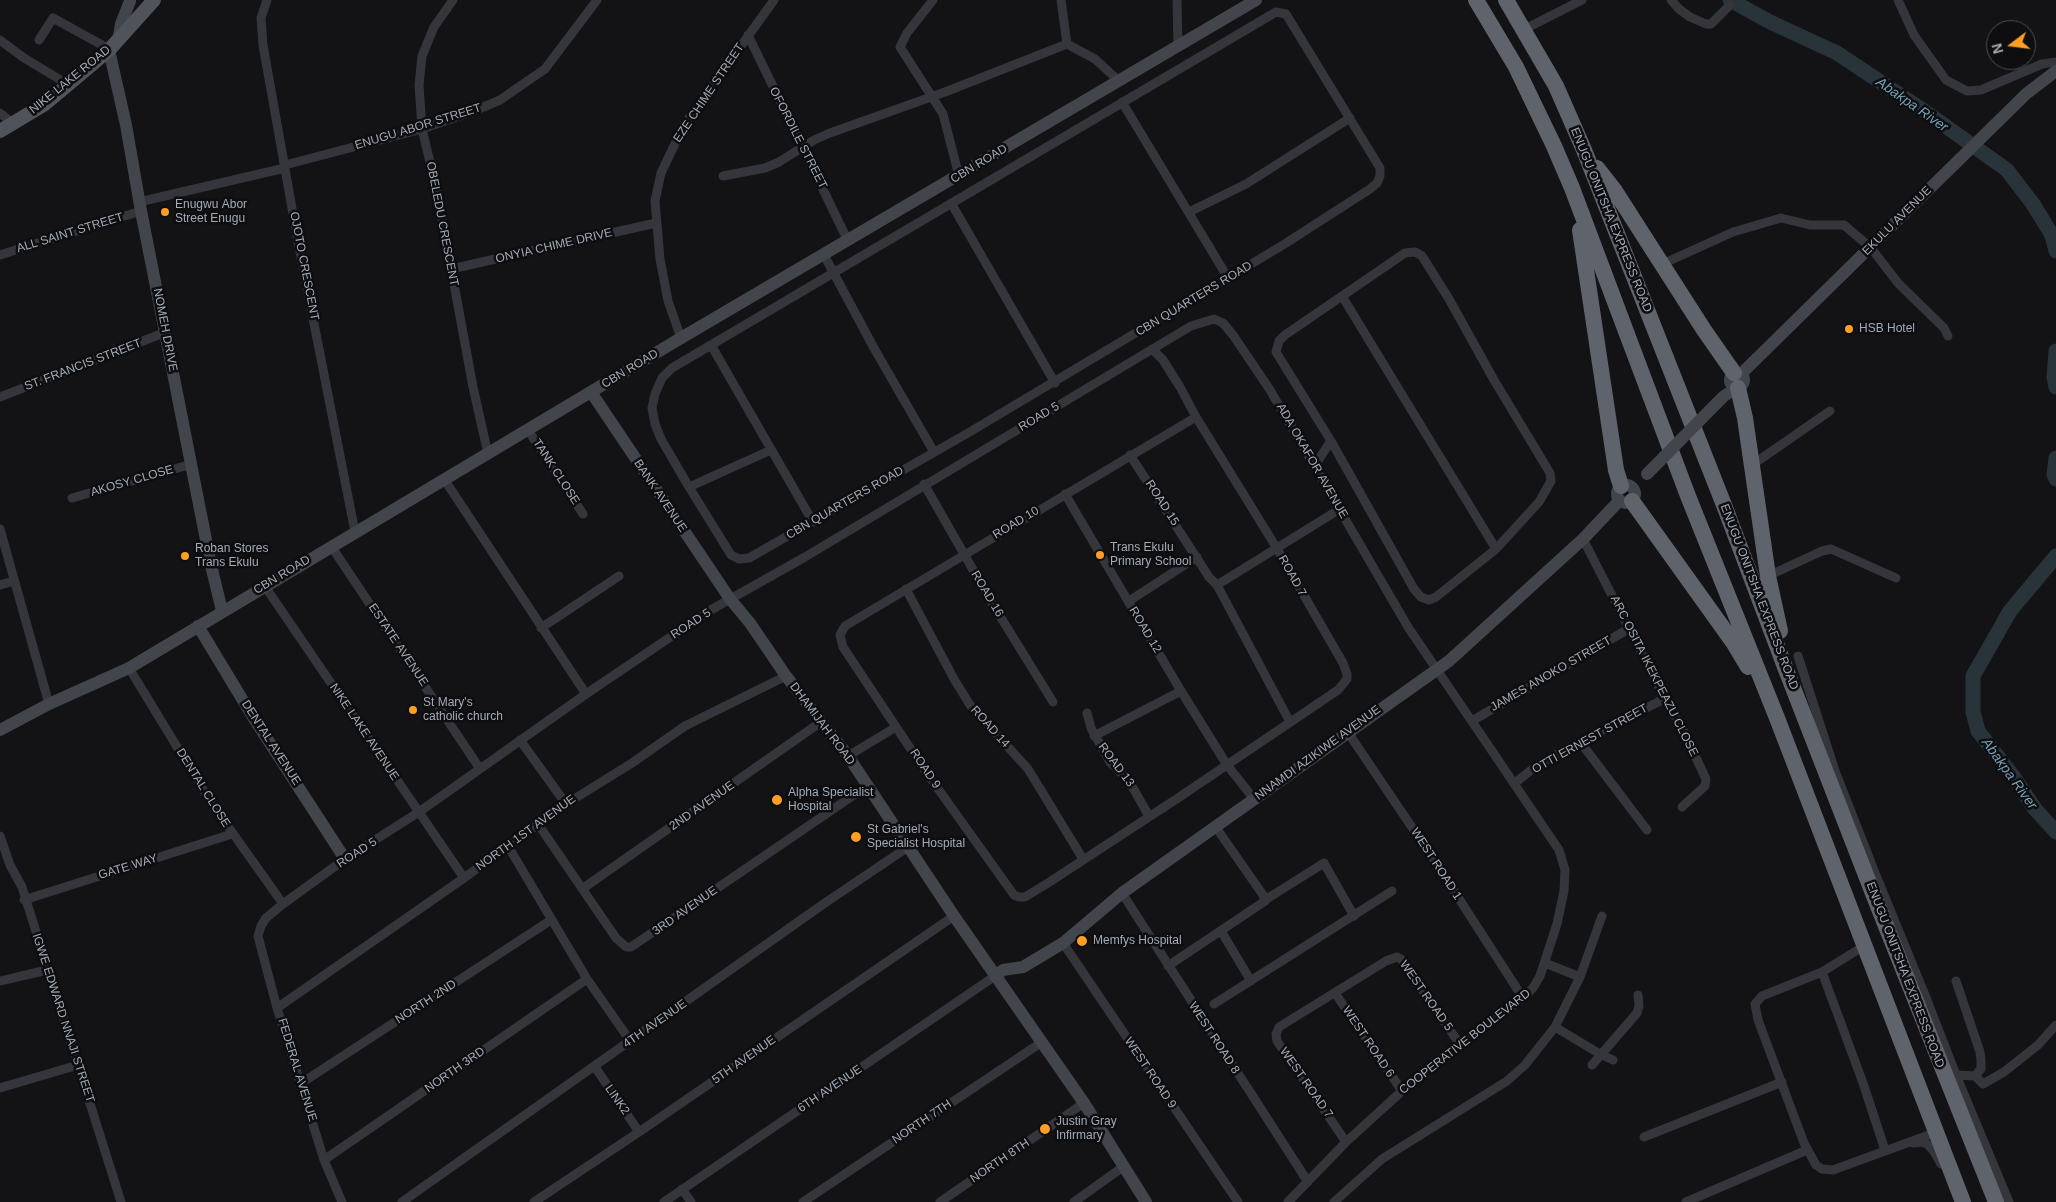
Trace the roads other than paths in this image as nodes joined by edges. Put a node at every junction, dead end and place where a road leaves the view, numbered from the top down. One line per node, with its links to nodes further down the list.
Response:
1 (154, 0): 16 (main road, NIKE LAKE ROAD)
2 (267, 0): 37 (street, OJOTO CRESCENT)
3 (454, 0): 33 (street, OBELEDU CRESCENT)
4 (596, 0): 33 (street, ENUGU ABOR STREET)
5 (774, 0): 18 (street, EZE CHIME STREET)
6 (933, 0): 28 (street)
7 (1061, 0): 21 (street)
8 (1177, 0): 23 (street)
9 (1256, 0): 23 (main road, CBN ROAD)
10 (1476, 0): 40 (highway, ENUGU ONITSHA EXPRESS ROAD)
11 (1506, 0): 17 (highway, ENUGU ONITSHA EXPRESS ROAD)
12 (1582, 0): 17 (street)
13 (1671, 0): 15 (street)
14 (1898, 0): 24 (street)
15 (1730, 5)
16 (135, 7): 22 (main road, NIKE LAKE ROAD); 22 (main road)
17 (1523, 30): 36 (highway, ENUGU ONITSHA EXPRESS ROAD)
18 (748, 35): 35 (street, OFORDILE STREET); 44 (street, EZE CHIME STREET)
19 (0, 40): 27 (street)
20 (39, 40): 22 (street)
21 (1067, 44): 26 (street); 28 (street)
22 (113, 45): 27 (main road, NIKE LAKE ROAD); 42 (main road, NOMEH DRIVE)
23 (1178, 47): 26 (main road, CBN ROAD)
24 (2056, 62)
25 (2056, 71): 46 (main road, EKULU AVENUE)
26 (1119, 81): 39 (main road, CBN ROAD)
27 (69, 85): 32 (main road, NIKE LAKE ROAD)
28 (932, 97): 35 (street); 39 (street)
29 (1122, 102): 31 (street, CBN QUARTERS ROAD); 41 (street, CBN QUARTERS ROAD); 43 (street)
30 (0, 113): 32 (street)
31 (1350, 118): 43 (street); 52 (street, CBN QUARTERS ROAD)
32 (14, 124): 34 (main road, NIKE LAKE ROAD)
33 (422, 129): 37 (street, ENUGU ABOR STREET); 50 (street, OBELEDU CRESCENT)
34 (0, 131)
35 (802, 148): 38 (street); 45 (street, OFORDILE STREET)
36 (1584, 150): 59 (highway); 107 (highway, ENUGU ONITSHA EXPRESS ROAD)
37 (285, 166): 42 (street, ENUGU ABOR STREET); 84 (street, OJOTO CRESCENT)
38 (723, 176)
39 (959, 176): 45 (main road, CBN ROAD)
40 (1572, 188): 78 (highway); 117 (highway, ENUGU ONITSHA EXPRESS ROAD)
41 (951, 203): 51 (street, CBN QUARTERS ROAD); 60 (street)
42 (140, 206): 47 (street, ALL SAINT STREET); 54 (main road, NOMEH DRIVE)
43 (1189, 212): 52 (street)
44 (656, 223): 50 (street, ONYIA CHIME DRIVE); 56 (street, EZE CHIME STREET)
45 (848, 241): 48 (main road, CBN ROAD)
46 (1871, 248): 49 (street); 55 (street); 59 (main road, EKULU AVENUE)
47 (0, 255)
48 (824, 255): 51 (street); 56 (main road, CBN ROAD)
49 (1669, 261)
50 (451, 269): 69 (street, OBELEDU CRESCENT)
51 (834, 273): 57 (street, CBN QUARTERS ROAD); 68 (street)
52 (1228, 278): 60 (street, CBN QUARTERS ROAD)
53 (1342, 296): 66 (street); 88 (street); 88 (street)
54 (166, 332): 62 (street, ST. FRANCIS STREET); 71 (main road, NOMEH DRIVE)
55 (1948, 336)
56 (681, 338): 61 (main road, CBN ROAD)
57 (712, 344): 67 (street); 76 (street, CBN QUARTERS ROAD)
58 (1152, 349): 64 (street, ROAD 7); 72 (street, ADA OKAFOR AVENUE); 75 (street, ROAD 5)
59 (1736, 381): 73 (highway); 78 (main road, NNAMDI AZIKIWE AVENUE, bridge)
60 (1056, 383): 68 (street, CBN QUARTERS ROAD)
61 (591, 392): 65 (main road, CBN ROAD); 99 (main road, BANK AVENUE)
62 (0, 398)
63 (1830, 411): 73 (street)
64 (1196, 417): 70 (street, ROAD 10); 87 (street, ROAD 7)
65 (528, 430): 69 (main road, CBN ROAD); 81 (street, TANK CLOSE)
66 (1331, 441): 72 (street); 88 (street)
67 (772, 450): 76 (street); 82 (street)
68 (934, 452): 82 (street, CBN QUARTERS ROAD)
69 (488, 454): 74 (main road, CBN ROAD)
70 (1130, 455): 77 (street, ROAD 10); 90 (street, ROAD 15)
71 (192, 464): 79 (street, AKOSY CLOSE); 101 (main road, NOMEH DRIVE)
72 (1315, 465): 80 (street, ADA OKAFOR AVENUE)
73 (1752, 465): 92 (highway)
74 (444, 479): 84 (main road, CBN ROAD); 103 (street)
75 (924, 484): 89 (street, ROAD 16); 99 (street, ROAD 5)
76 (689, 487): 82 (street, CBN QUARTERS ROAD)
77 (1065, 494): 89 (street, ROAD 10); 100 (street, ROAD 12)
78 (1626, 494): 85 (main road, NNAMDI AZIKIWE AVENUE); 117 (highway)
79 (72, 498)
80 (1340, 510): 87 (street); 109 (street, ADA OKAFOR AVENUE)
81 (583, 514)
82 (813, 522)
83 (0, 529): 94 (street)
84 (354, 532): 86 (main road, CBN ROAD)
85 (1583, 539): 104 (street, ARC OSITA IKEKPEAZU CLOSE); 109 (main road, NNAMDI AZIKIWE AVENUE)
86 (331, 546): 97 (main road, CBN ROAD); 129 (street, ESTATE AVENUE)
87 (1276, 548): 96 (street); 120 (street, ROAD 7)
88 (1496, 549)
89 (963, 554): 98 (street, ROAD 10); 114 (street, ROAD 16)
90 (1197, 557): 96 (street, ROAD 15); 100 (street)
91 (619, 576): 103 (street)
92 (1768, 576): 93 (street); 107 (highway)
93 (1896, 578)
94 (14, 581): 95 (street); 115 (street)
95 (0, 585)
96 (1217, 585): 120 (street, ROAD 15)
97 (264, 586): 101 (main road, CBN ROAD); 135 (street, NIKE LAKE AVENUE)
98 (906, 589): 105 (street, ROAD 10); 145 (street, ROAD 14)
99 (730, 599): 110 (main road, DHAMIJAH ROAD); 112 (street, ROAD 5)
100 (1129, 602): 111 (street, ROAD 12)
101 (222, 611): 102 (main road, CBN ROAD)
102 (198, 626): 108 (main road, CBN ROAD); 144 (main road, DENTAL AVENUE)
103 (541, 628): 112 (street)
104 (1630, 628): 113 (street, ARC OSITA IKEKPEAZU CLOSE); 118 (street, JAMES ANOKO STREET)
105 (840, 635): 121 (street, ROAD 9)
106 (1798, 656): 187 (street)
107 (1785, 667): 221 (highway, ENUGU ONITSHA EXPRESS ROAD)
108 (129, 668): 115 (main road, CBN ROAD); 140 (street, DENTAL CLOSE)
109 (1436, 670): 118 (street, COOPERATIVE BOULEVARD); 123 (main road, NNAMDI AZIKIWE AVENUE)
110 (786, 676): 119 (main road, DHAMIJAH ROAD); 133 (street, NORTH 1ST AVENUE)
111 (1181, 691): 124 (street); 128 (street, ROAD 12)
112 (586, 694): 125 (street, ROAD 5)
113 (1666, 698): 126 (street, OTTI ERNEST STREET); 134 (street, ARC OSITA IKEKPEAZU CLOSE)
114 (1052, 702)
115 (49, 704): 122 (main road, CBN ROAD)
116 (1087, 713): 124 (street, ROAD 13)
117 (1777, 718): 161 (highway, ENUGU ONITSHA EXPRESS ROAD)
118 (1472, 721): 130 (street, COOPERATIVE BOULEVARD)
119 (821, 722): 127 (main road, DHAMIJAH ROAD); 147 (street, 2ND AVENUE)
120 (1290, 722): 128 (street, ROAD 7)
121 (896, 726): 127 (street); 150 (street, ROAD 9)
122 (0, 730)
123 (1347, 731): 132 (main road, NNAMDI AZIKIWE AVENUE); 174 (street, WEST ROAD 1)
124 (1094, 736): 136 (street, ROAD 13)
125 (520, 740): 129 (street, ROAD 5); 133 (street)
126 (1581, 742): 130 (street, OTTI ERNEST STREET); 139 (street)
127 (848, 756): 131 (main road, DHAMIJAH ROAD)
128 (1227, 765): 132 (street, ROAD 12); 136 (street, ROAD 7)
129 (480, 769): 135 (street, ROAD 5)
130 (1515, 783): 162 (street, COOPERATIVE BOULEVARD)
131 (867, 786): 143 (main road, DHAMIJAH ROAD); 147 (street, 3RD AVENUE)
132 (1254, 799): 138 (main road, NNAMDI AZIKIWE AVENUE)
133 (566, 804): 137 (street, NORTH 1ST AVENUE)
134 (1682, 807)
135 (419, 812): 144 (street, ROAD 5); 146 (street, NIKE LAKE AVENUE)
136 (1149, 816): 145 (street, ROAD 7)
137 (538, 824): 142 (street, NORTH 1ST AVENUE); 147 (street, 3RD AVENUE)
138 (1216, 826): 149 (main road, NNAMDI AZIKIWE AVENUE); 152 (street)
139 (1646, 830)
140 (232, 834): 151 (street, GATE WAY); 153 (street, DENTAL CLOSE)
141 (1, 842): 151 (street, IGWE EDWARD NNAJI STREET)
142 (508, 846): 146 (street, NORTH 1ST AVENUE); 157 (street)
143 (908, 847): 154 (main road, DHAMIJAH ROAD); 179 (street, 4TH AVENUE)
144 (345, 859): 153 (street, ROAD 5)
145 (1083, 859): 150 (street, ROAD 7)
146 (464, 878): 176 (street, NORTH 1ST AVENUE)
147 (582, 889)
148 (1392, 891): 155 (street)
149 (1122, 893): 160 (main road, NNAMDI AZIKIWE AVENUE); 163 (street, WEST ROAD 8)
150 (1019, 897)
151 (24, 900): 164 (street, IGWE EDWARD NNAJI STREET)
152 (1265, 900): 155 (street); 158 (street)
153 (282, 904): 159 (street, ROAD 5)
154 (954, 916): 166 (main road, DHAMIJAH ROAD); 194 (street, 5TH AVENUE)
155 (1354, 916): 170 (street)
156 (1602, 916): 167 (street)
157 (551, 920): 168 (street); 190 (street, NORTH 2ND)
158 (1221, 931): 163 (street); 170 (street)
159 (258, 936): 176 (street, FEDERAL AVENUE)
160 (1063, 943): 166 (main road, NNAMDI AZIKIWE AVENUE); 216 (street, WEST ROAD 9)
161 (1864, 946): 165 (street); 195 (highway, ENUGU ONITSHA EXPRESS ROAD)
162 (1544, 963): 167 (street); 174 (street, COOPERATIVE BOULEVARD)
163 (1168, 966): 203 (street, WEST ROAD 8)
164 (47, 970): 169 (street); 184 (street, IGWE EDWARD NNAJI STREET)
165 (1822, 972): 189 (street); 200 (street)
166 (996, 976): 180 (main road, DHAMIJAH ROAD); 205 (street, 6TH AVENUE)
167 (1580, 977): 178 (street)
168 (586, 979): 179 (street); 201 (street, NORTH 3RD)
169 (0, 981)
170 (1251, 981): 175 (street)
171 (1956, 981): 188 (street)
172 (1335, 993): 181 (street, WEST ROAD 5); 192 (street, WEST ROAD 6); 197 (street, WEST ROAD 7)
173 (1638, 995): 182 (street)
174 (1523, 998): 181 (street, COOPERATIVE BOULEVARD)
175 (1214, 1004)
176 (277, 1008): 190 (street, FEDERAL AVENUE)
177 (2056, 1025): 188 (street)
178 (1555, 1027): 182 (street); 218 (street)
179 (631, 1042): 186 (street, 4TH AVENUE)
180 (1042, 1042): 193 (main road, DHAMIJAH ROAD); 212 (street, NORTH 7TH)
181 (1461, 1046): 192 (street, COOPERATIVE BOULEVARD)
182 (1600, 1054): 183 (street); 185 (street)
183 (1613, 1060)
184 (78, 1065): 191 (street); 206 (street, IGWE EDWARD NNAJI STREET)
185 (1592, 1065)
186 (594, 1067): 194 (street, LINK2); 208 (street, 4TH AVENUE)
187 (1956, 1076): 188 (street); 222 (street)
188 (1976, 1076)
189 (1782, 1082): 196 (street); 199 (street)
190 (300, 1084): 201 (street, FEDERAL AVENUE)
191 (0, 1088)
192 (1402, 1091): 197 (street, COOPERATIVE BOULEVARD)
193 (1084, 1103): 202 (main road, DHAMIJAH ROAD); 213 (street, NORTH 8TH)
194 (639, 1132): 209 (street, 5TH AVENUE)
195 (1937, 1132): 198 (street); 204 (highway, ENUGU ONITSHA EXPRESS ROAD)
196 (1644, 1137)
197 (1346, 1142): 203 (street, COOPERATIVE BOULEVARD)
198 (1908, 1142): 200 (street); 204 (street)
199 (1807, 1150): 200 (street); 219 (street)
200 (1885, 1150)
201 (324, 1160): 207 (street, FEDERAL AVENUE)
202 (1123, 1167): 214 (street); 215 (main road, DHAMIJAH ROAD)
203 (1308, 1182): 217 (street, COOPERATIVE BOULEVARD)
204 (1956, 1183): 220 (highway, ENUGU ONITSHA EXPRESS ROAD)
205 (682, 1189): 210 (street, 6TH AVENUE); 211 (street)
206 (121, 1202)
207 (342, 1202)
208 (402, 1202)
209 (534, 1202)
210 (664, 1202)
211 (691, 1202)
212 (803, 1202)
213 (940, 1202)
214 (1074, 1202)
215 (1146, 1202)
216 (1238, 1202)
217 (1288, 1202)
218 (1334, 1202)
219 (1686, 1202)
220 (1963, 1202)
221 (1996, 1202)
222 (2009, 1202)

